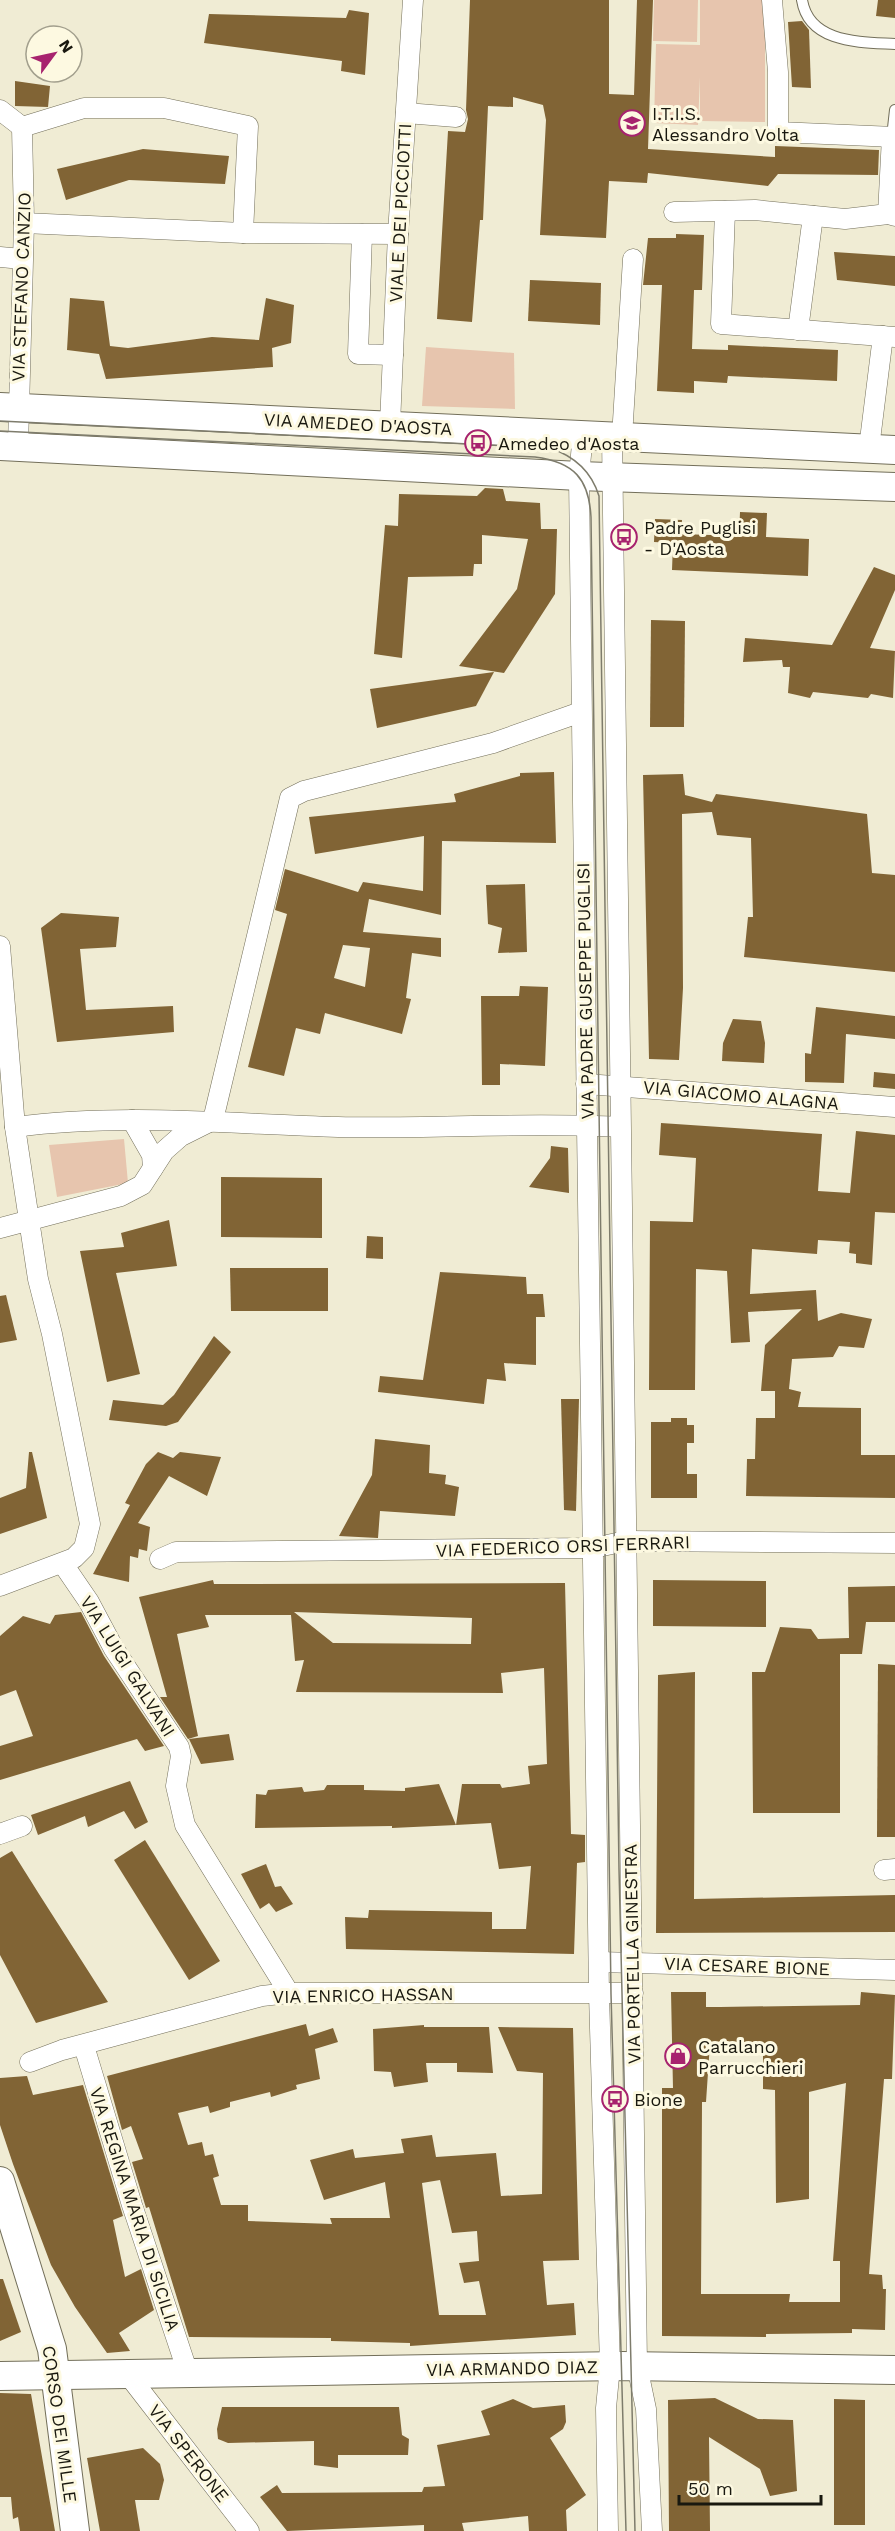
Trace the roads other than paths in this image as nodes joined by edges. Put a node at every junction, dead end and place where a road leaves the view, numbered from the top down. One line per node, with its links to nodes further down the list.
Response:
1 (413, 0): 7 (street, VIALE DEI PICCIOTTI)
2 (772, 0): 10 (street)
3 (802, 0): 4 (lane)
4 (895, 44)
5 (0, 110): 9 (street)
6 (895, 110): 10 (lane)
7 (406, 113): 8 (street); 18 (street, VIALE DEI PICCIOTTI)
8 (456, 117)
9 (22, 127): 15 (street, VIA STEFANO CANZIO); 16 (street)
10 (894, 137): 13 (street)
11 (725, 211): 12 (street); 14 (street); 22 (street)
12 (674, 212)
13 (892, 215): 14 (street)
14 (813, 216): 22 (street)
15 (24, 223): 16 (street); 20 (street, VIA STEFANO CANZIO)
16 (243, 233): 17 (street)
17 (362, 234): 18 (street); 24 (street)
18 (398, 234): 24 (street, VIALE DEI PICCIOTTI)
19 (0, 257): 20 (street)
20 (22, 259): 25 (street, VIA STEFANO CANZIO)
21 (633, 259): 28 (street, VIA PADRE GUSEPPE PUGLISI)
22 (798, 330): 23 (street)
23 (889, 337): 30 (street)
24 (393, 355): 26 (street, VIALE DEI PICCIOTTI)
25 (9, 408): 26 (street, VIA AMEDEO D'AOSTA); 29 (street, VIA STEFANO CANZIO)
26 (390, 425): 27 (street, VIA AMEDEO D'AOSTA)
27 (583, 435): 28 (street, VIA AMEDEO D'AOSTA); 31 (street, VIA PADRE GUSEPPE PUGLISI)
28 (617, 436): 30 (street, VIA AMEDEO D'AOSTA); 32 (street, VIA PADRE GUSEPPE PUGLISI)
29 (9, 446): 31 (street)
30 (882, 449)
31 (579, 476): 32 (street); 34 (street, VIA PADRE GUSEPPE PUGLISI)
32 (612, 476): 33 (street); 37 (street, VIA PADRE GUSEPPE PUGLISI)
33 (895, 487)
34 (581, 712): 36 (street, VIA PADRE GUSEPPE PUGLISI); 40 (street)
35 (0, 946): 41 (street)
36 (586, 1084): 37 (street, VIA GIACOMO ALAGNA); 42 (street, VIA PADRE GUSEPPE PUGLISI)
37 (620, 1085): 38 (street, VIA GIACOMO ALAGNA); 43 (street, VIA PADRE GUSEPPE PUGLISI)
38 (895, 1107)
39 (132, 1119): 40 (street); 41 (street); 44 (street)
40 (213, 1120): 42 (street); 44 (street)
41 (15, 1127): 45 (street)
42 (587, 1127): 43 (street); 49 (street, VIA PADRE GUSEPPE PUGLISI)
43 (620, 1127): 47 (street, VIA PADRE GUSEPPE PUGLISI)
44 (153, 1168): 45 (street)
45 (29, 1220): 46 (street); 51 (street)
46 (0, 1228)
47 (626, 1541): 48 (street, VIA FEDERICO ORSI FERRARI); 49 (street, VIA FEDERICO ORSI FERRARI); 56 (street, VIA PORTELLA GINESTRA)
48 (895, 1543)
49 (593, 1548): 50 (street, VIA FEDERICO ORSI FERRARI); 55 (street, VIA PORTELLA GINESTRA)
50 (160, 1559)
51 (63, 1564): 52 (street); 58 (street, VIA LUIGI GALVANI)
52 (0, 1586)
53 (22, 1826): 54 (street)
54 (0, 1834)
55 (599, 1962): 56 (street, VIA CESARE BIONE); 60 (street, VIA PORTELLA GINESTRA)
56 (633, 1962): 57 (street, VIA CESARE BIONE); 59 (street, VIA PORTELLA GINESTRA)
57 (895, 1970)
58 (289, 1993): 60 (street, VIA ENRICO HASSAN); 61 (street, VIA ENRICO HASSAN)
59 (633, 1993): 60 (street, VIA ENRICO HASSAN); 64 (street, VIA PORTELLA GINESTRA)
60 (599, 1994): 64 (street, VIA PORTELLA GINESTRA)
61 (84, 2046): 62 (street, VIA ENRICO HASSAN); 66 (street, VIA REGINA MARIA DI SICILIA)
62 (30, 2062)
63 (0, 2181): 69 (street, CORSO DEI MILLE)
64 (624, 2366): 65 (street, VIA ARMANDO DIAZ); 66 (street, VIA ARMANDO DIAZ); 72 (street); 73 (street)
65 (895, 2370)
66 (188, 2373): 68 (street, VIA ARMANDO DIAZ)
67 (0, 2376): 69 (street, VIA ARMANDO DIAZ)
68 (129, 2376): 69 (street, VIA ARMANDO DIAZ); 71 (street, VIA SPERONE)
69 (55, 2377): 70 (street, CORSO DEI MILLE)
70 (75, 2531)
71 (249, 2531)
72 (608, 2531)
73 (652, 2531)

